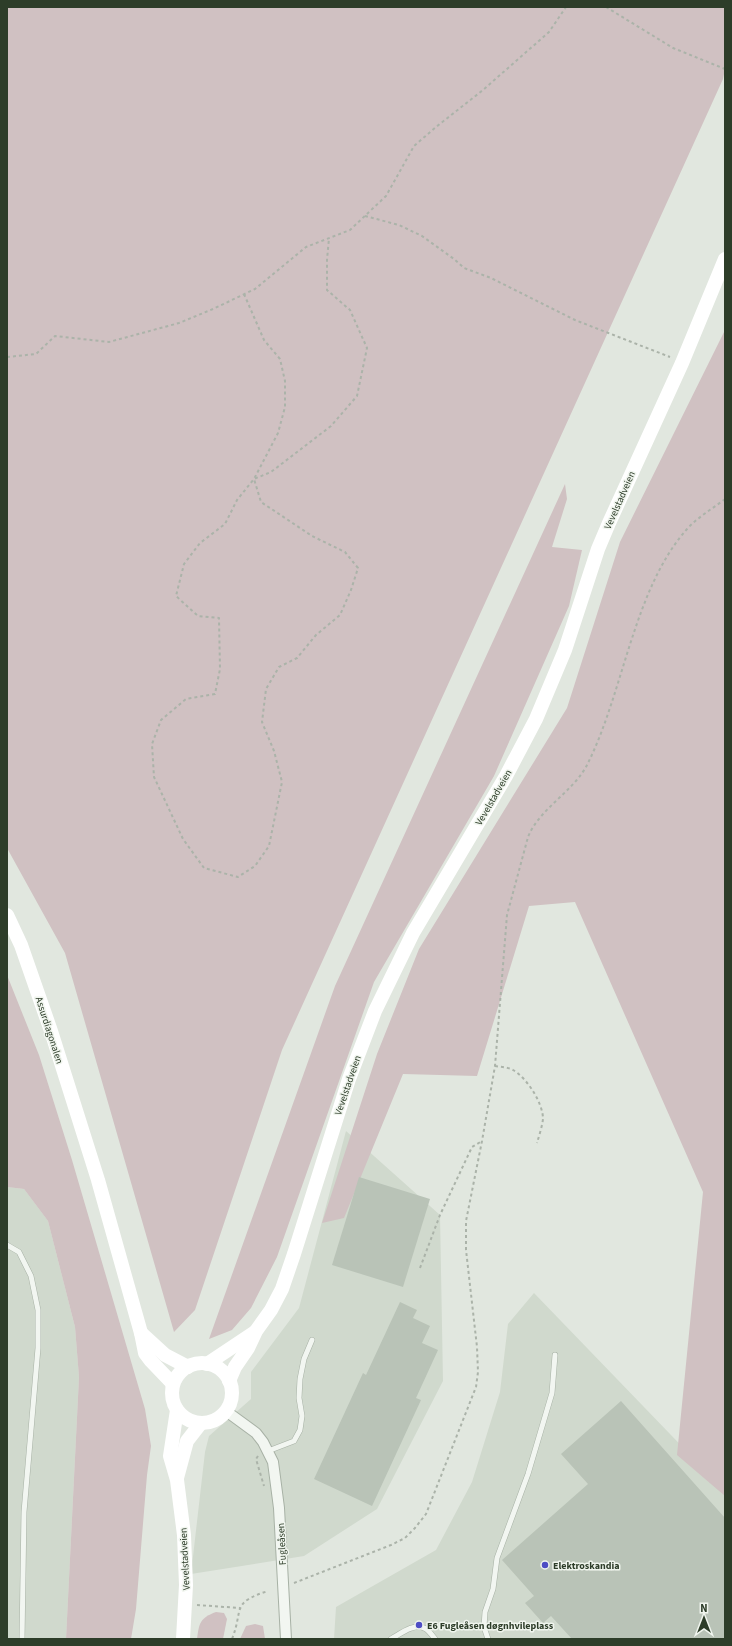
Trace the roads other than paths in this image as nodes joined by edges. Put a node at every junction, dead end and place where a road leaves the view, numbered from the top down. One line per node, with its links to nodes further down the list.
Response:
1 (725, 259): 4 (main road, Vevelstadveien)
2 (7, 915): 5 (main road, Assurdiagonalen)
3 (7, 1245): 17 (lane)
4 (256, 1331): 8 (main road, Vevelstadveien); 10 (main road, Vevelstadveien)
5 (141, 1333): 9 (main road); 11 (main road)
6 (312, 1340): 15 (lane)
7 (555, 1355): 22 (lane)
8 (207, 1364): 9 (main road, Vevelstadveien); 10 (main road)
9 (188, 1367): 11 (main road)
10 (229, 1381): 13 (main road)
11 (173, 1384): 12 (main road, Vevelstadveien)
12 (177, 1410): 14 (main road); 16 (main road, Vevelstadveien)
13 (226, 1411): 14 (main road); 15 (street, Fugleåsen)
14 (201, 1423): 16 (main road, Vevelstadveien)
15 (268, 1450): 19 (street, Fugleåsen)
16 (177, 1480): 18 (main road, Vevelstadveien)
17 (22, 1639)
18 (183, 1639)
19 (286, 1639)
20 (391, 1639): 21 (lane)
21 (435, 1639)
22 (488, 1639)

